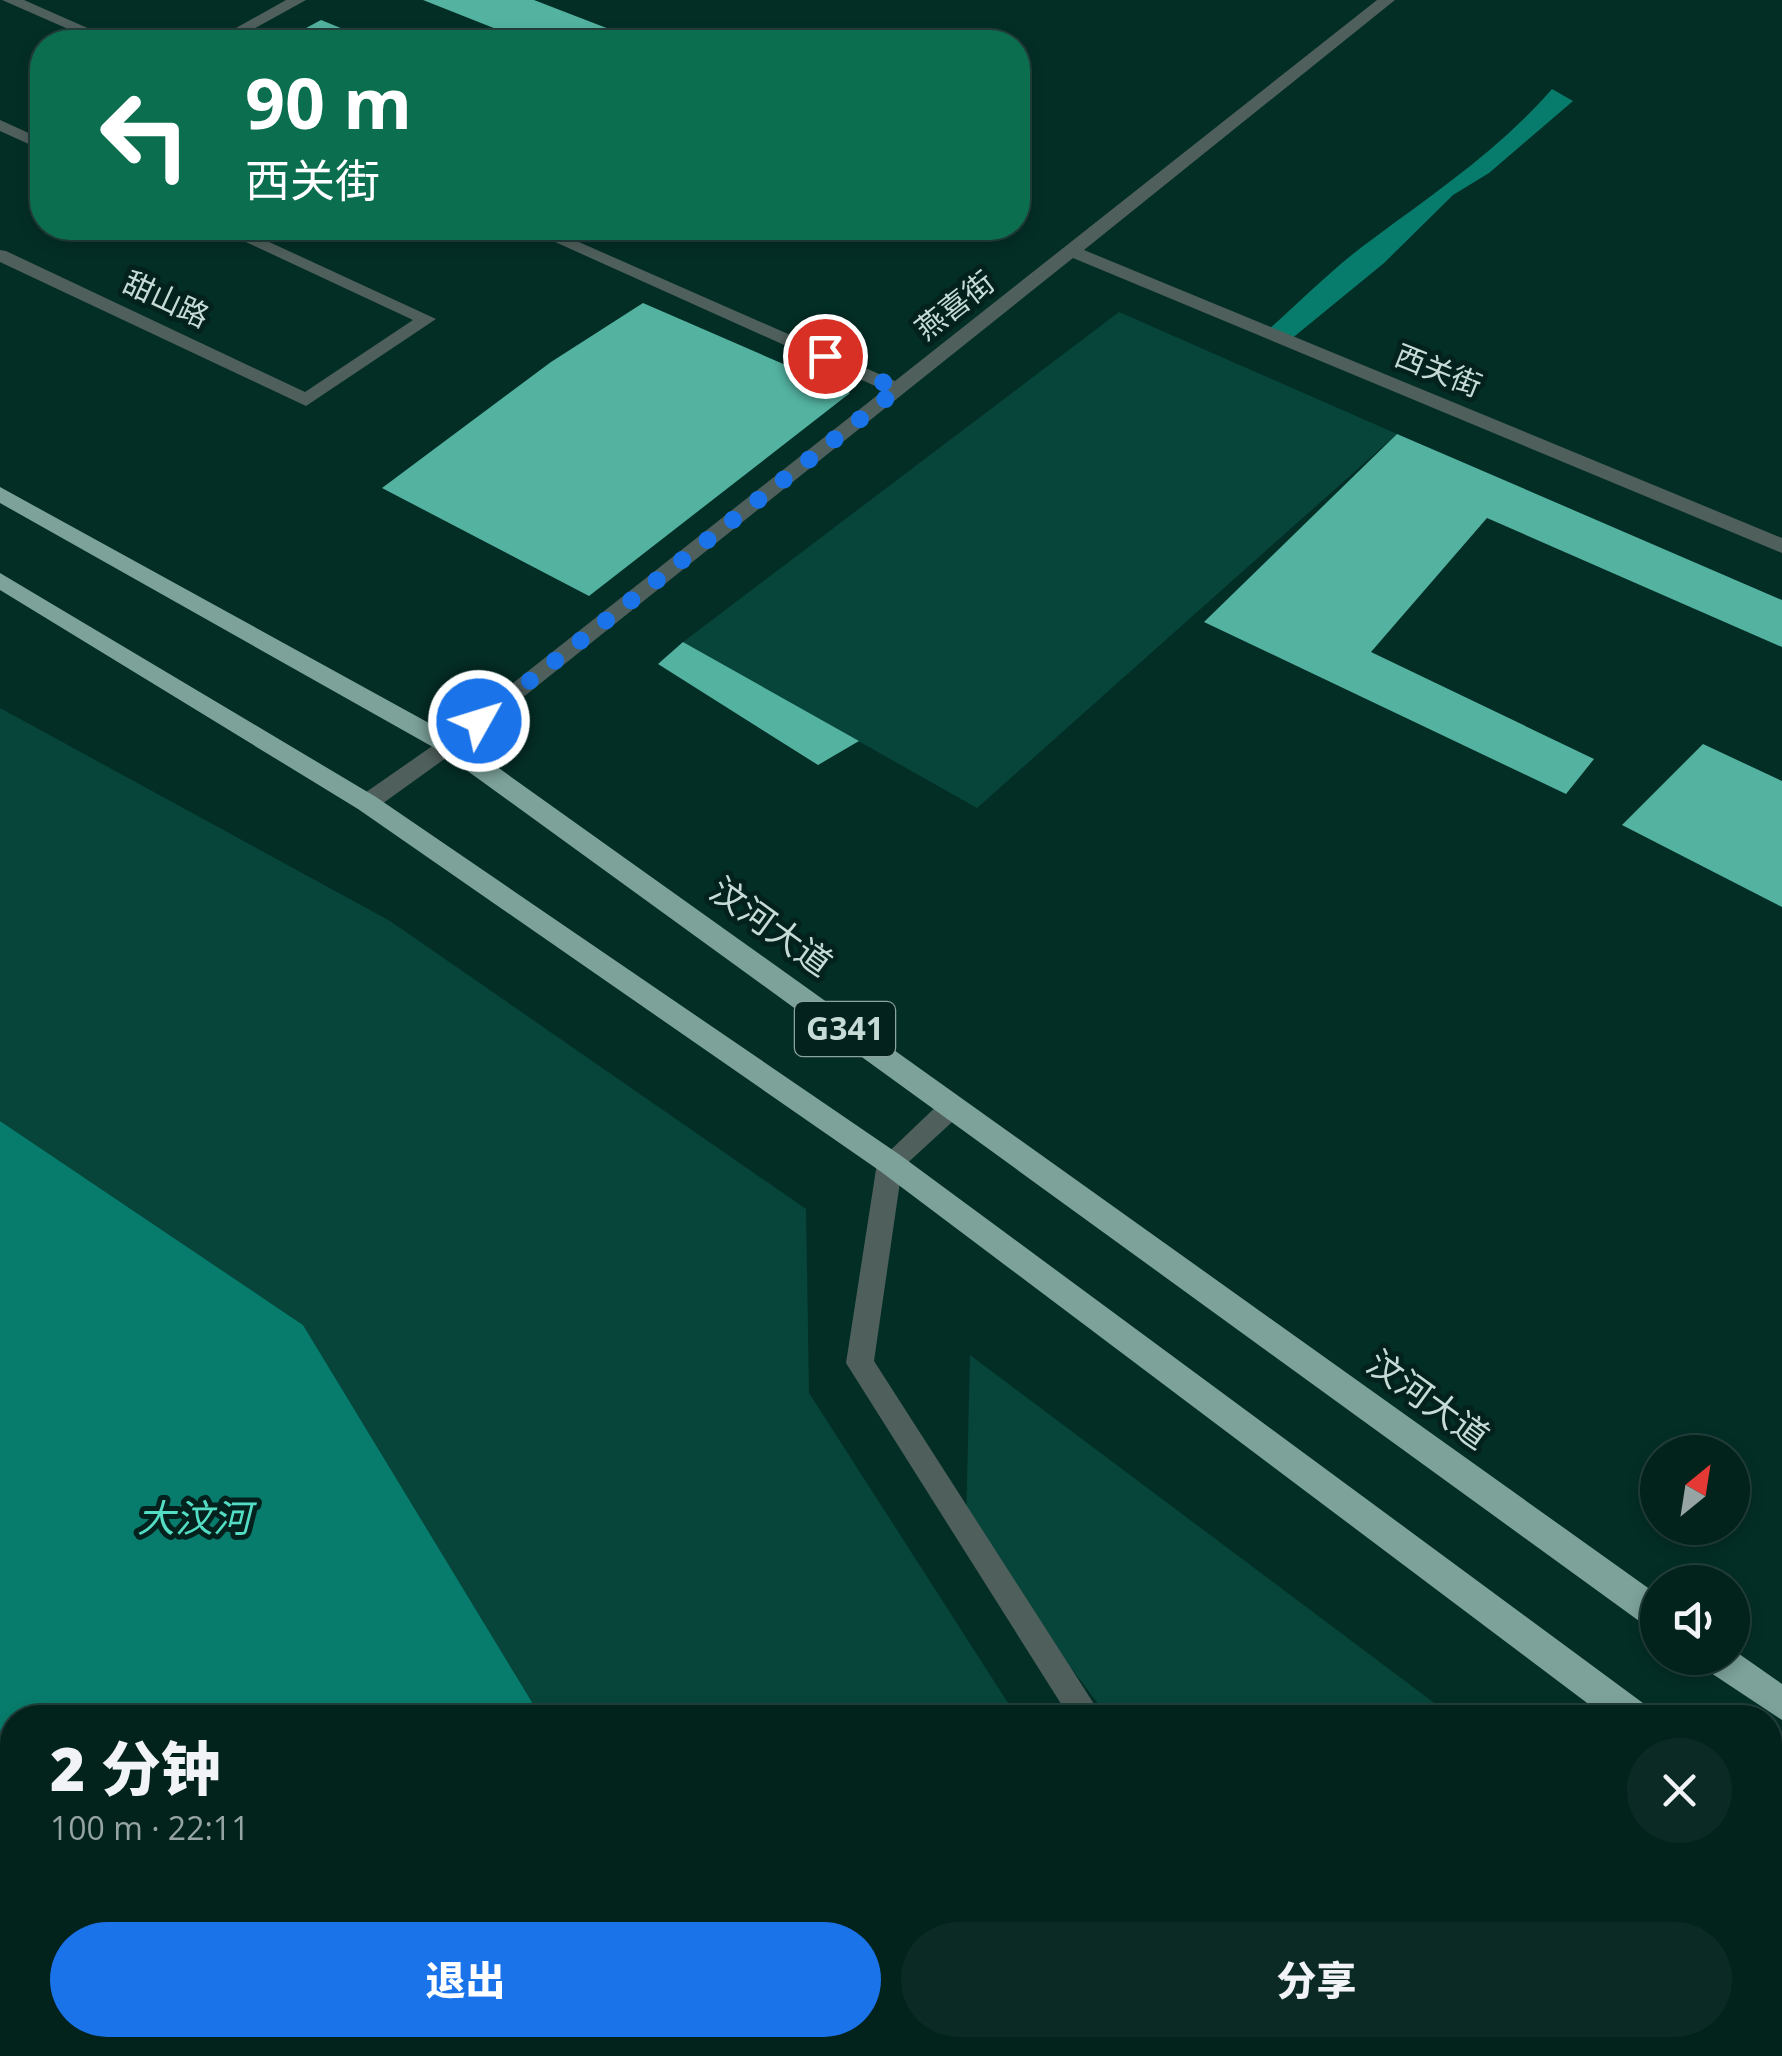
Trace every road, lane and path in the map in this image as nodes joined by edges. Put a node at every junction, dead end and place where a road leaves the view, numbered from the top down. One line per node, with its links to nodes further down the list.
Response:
1 (10, 0): 4 (street)
2 (298, 0): 5 (street)
3 (1388, 0): 12 (street, 燕喜街)
4 (82, 30)
5 (242, 30)
6 (0, 125): 7 (street)
7 (30, 139)
8 (30, 144): 9 (street)
9 (0, 145)
10 (251, 240): 13 (street, 甜山路)
11 (560, 240): 14 (street)
12 (1071, 251): 14 (street, 燕喜街); 16 (street, 西关街)
13 (0, 254)
14 (898, 389): 18 (street, 燕喜街)
15 (0, 494): 18 (highway, 汶河大道 / G341)
16 (1782, 546)
17 (0, 580): 19 (highway, G341)
18 (449, 745): 19 (street, 燕喜街); 20 (highway, 汶河大道 / G341)
19 (368, 803): 21 (highway, G341)
20 (952, 1106): 21 (street); 22 (highway, 汶河大道 / G341)
21 (890, 1163): 25 (street); 26 (highway, G341)
22 (1640, 1601)
23 (1741, 1675): 24 (highway)
24 (1782, 1704)
25 (1080, 1705)
26 (1618, 1705)

